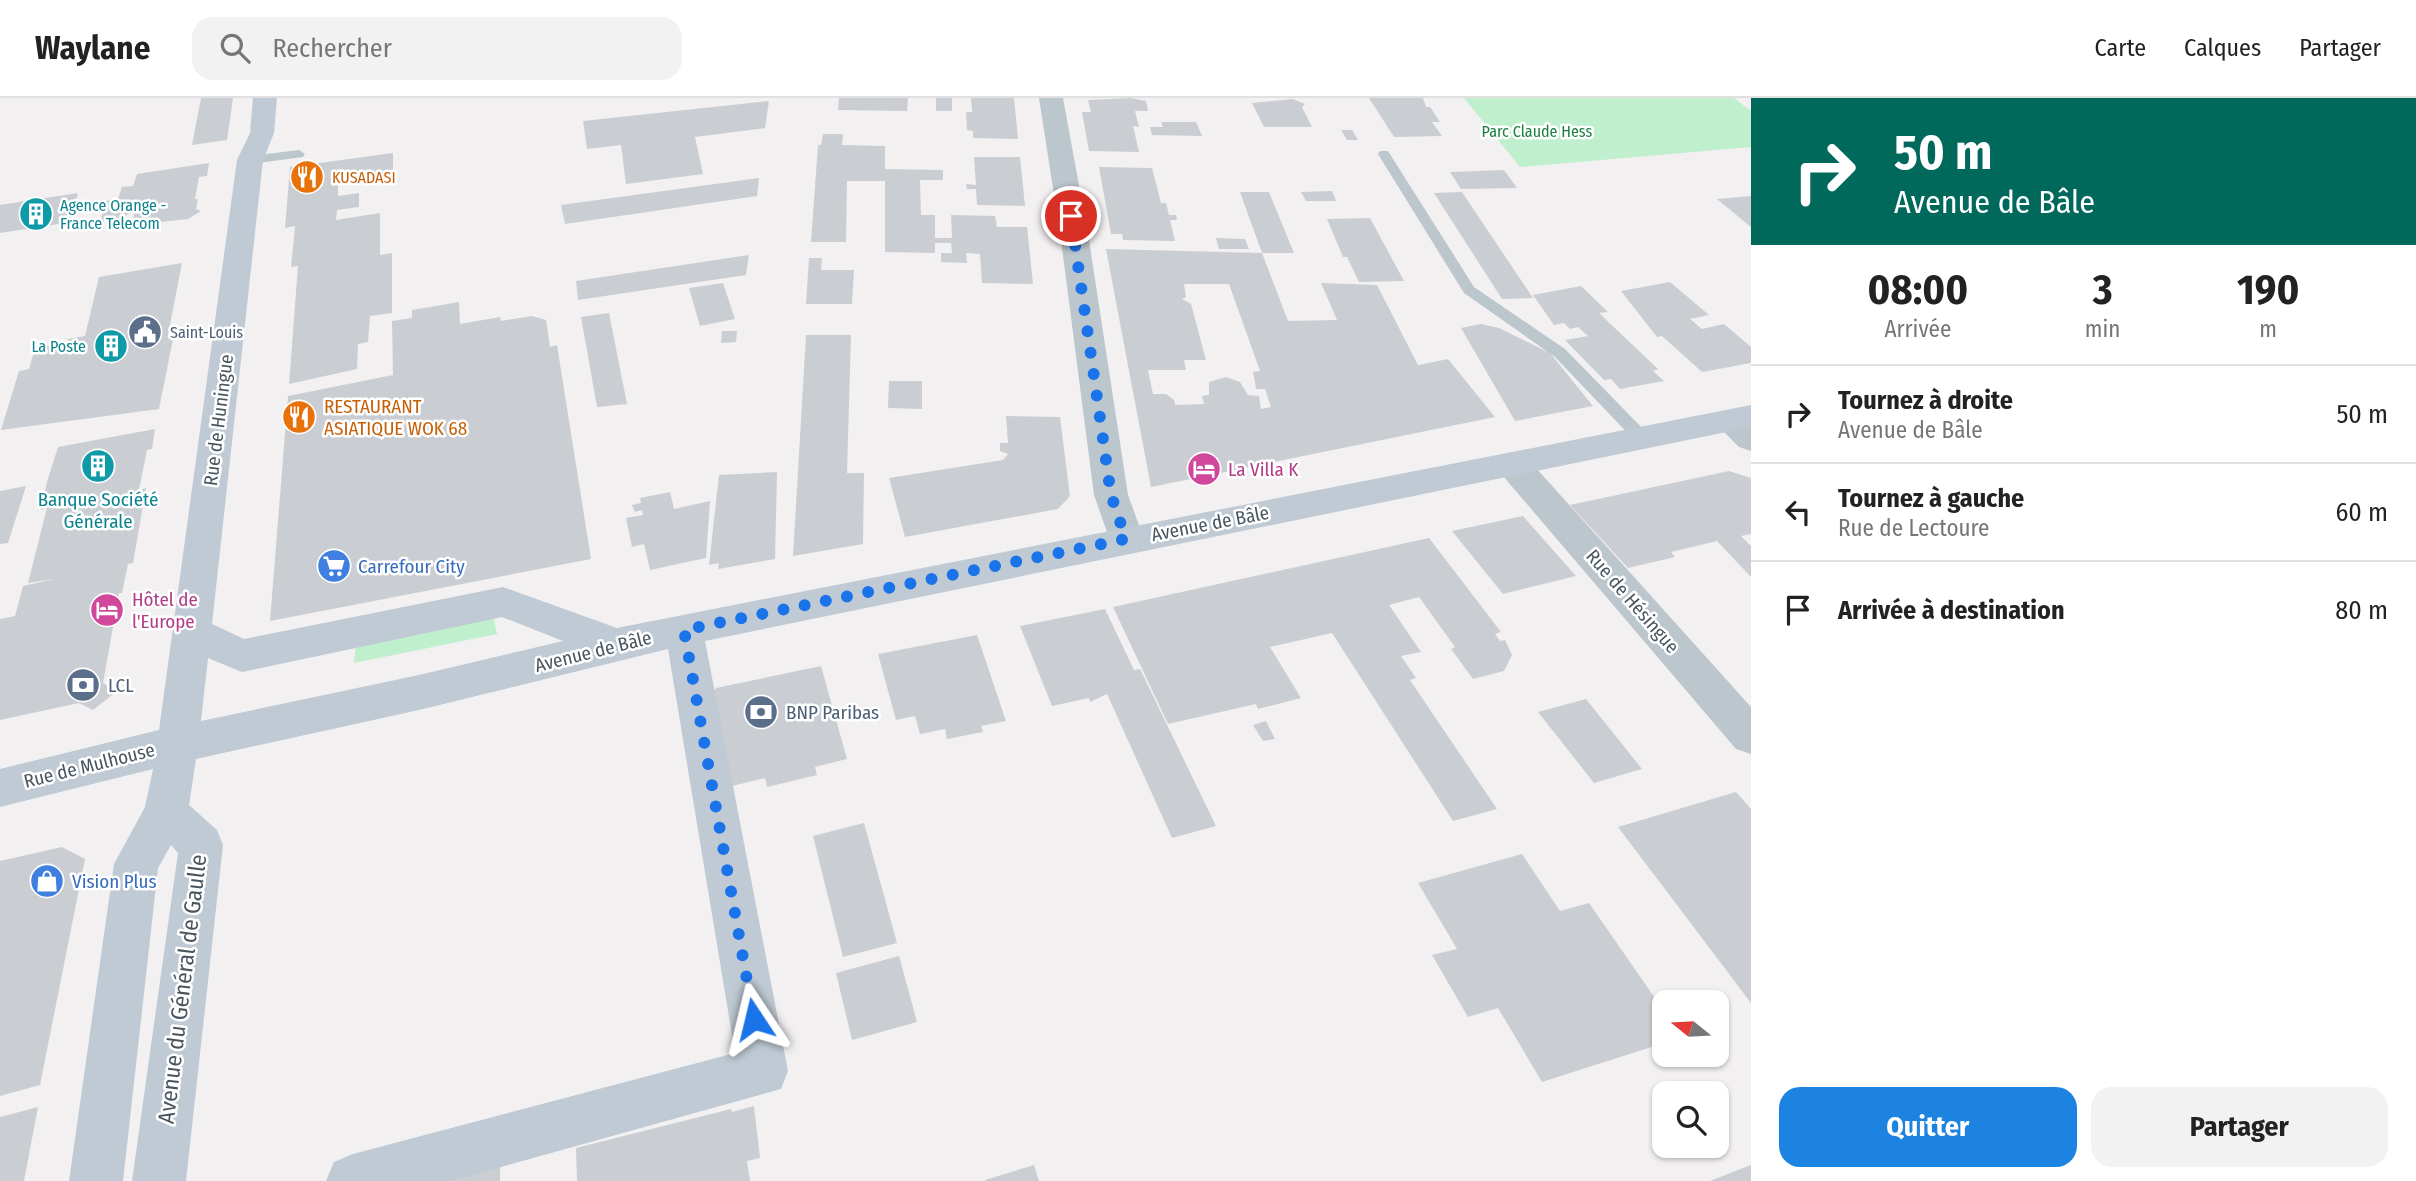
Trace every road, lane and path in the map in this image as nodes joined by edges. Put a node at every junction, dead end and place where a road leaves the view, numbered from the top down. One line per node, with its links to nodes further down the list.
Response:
1 (265, 98): 5 (main road, Rue de Huningue)
2 (1051, 98): 9 (street)
3 (299, 154): 5 (lane)
4 (1384, 154): 7 (lane)
5 (250, 160): 11 (main road, Rue de Huningue)
6 (1744, 426): 7 (main road, Avenue de Bâle)
7 (1644, 440): 8 (main road, Avenue de Bâle)
8 (1515, 467): 9 (main road, Avenue de Bâle); 13 (street, Rue de Hésingue)
9 (1126, 539): 10 (main road, Avenue de Bâle)
10 (684, 630): 12 (main road, Avenue de Bâle); 19 (main road)
11 (191, 632): 12 (main road); 14 (main road, Rue de Huningue)
12 (616, 644): 14 (main road, Avenue de Bâle)
13 (1751, 736)
14 (178, 743): 15 (main road, Rue de Mulhouse); 16 (main road)
15 (0, 788)
16 (166, 811): 17 (main road); 18 (main road, Avenue du Général de Gaulle)
17 (96, 1181)
18 (159, 1181)
19 (353, 1181)

